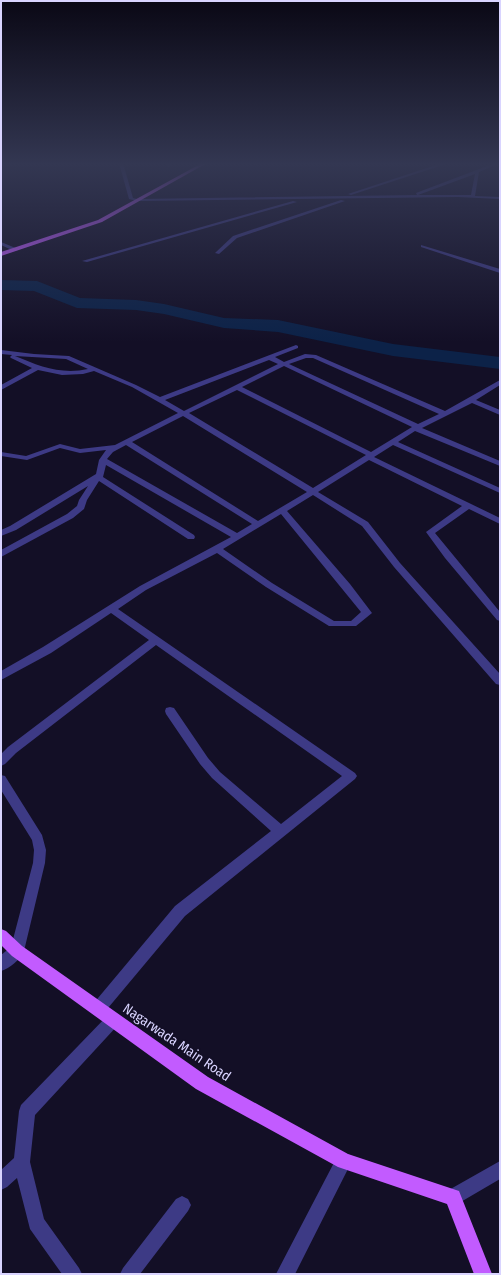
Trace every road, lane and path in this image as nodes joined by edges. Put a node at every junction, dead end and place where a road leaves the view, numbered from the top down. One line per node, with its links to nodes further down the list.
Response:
1 (86, 222): 8 (main road)
2 (96, 222): 9 (main road)
3 (221, 222): 12 (street)
4 (279, 222): 10 (street)
5 (1, 243): 8 (street)
6 (423, 246): 13 (street)
7 (1, 249): 8 (street)
8 (8, 250): 9 (street); 11 (main road)
9 (16, 250)
10 (217, 253)
11 (1, 254)
12 (85, 261)
13 (500, 271)
14 (296, 347): 16 (street)
15 (2, 352): 18 (street); 19 (street)
16 (269, 357): 17 (street); 23 (street)
17 (283, 364): 21 (street); 27 (street); 28 (street)
18 (38, 367): 19 (street); 22 (street)
19 (94, 369): 23 (street)
20 (500, 382): 24 (street)
21 (237, 387): 26 (street); 33 (street)
22 (1, 388)
23 (159, 400): 26 (street)
24 (471, 400): 25 (street); 27 (street)
25 (500, 413)
26 (184, 414): 29 (street); 38 (street)
27 (445, 414): 28 (street)
28 (417, 428): 30 (street); 35 (street)
29 (127, 442): 31 (street); 42 (street)
30 (393, 442): 33 (street); 37 (street)
31 (115, 447): 32 (street); 34 (street)
32 (1, 454)
33 (370, 456): 38 (street); 39 (street)
34 (103, 460): 36 (street); 45 (street)
35 (500, 464)
36 (99, 476): 43 (street); 44 (street); 47 (street)
37 (500, 491)
38 (312, 492): 40 (street); 52 (street)
39 (468, 506): 41 (street); 49 (street)
40 (282, 510): 42 (street); 46 (street)
41 (500, 521)
42 (258, 524): 45 (street)
43 (1, 533)
44 (191, 537)
45 (238, 537): 46 (street)
46 (217, 549): 48 (street)
47 (1, 554)
48 (111, 609): 50 (street); 51 (street)
49 (500, 618)
50 (156, 640): 54 (street); 56 (street)
51 (1, 676)
52 (500, 682)
53 (170, 711): 56 (street)
54 (1, 761)
55 (1, 780): 58 (street)
56 (281, 832): 60 (street)
57 (1, 936): 58 (main road, Nagarwada Main Road)
58 (17, 951): 59 (street); 60 (main road, Nagarwada Main Road)
59 (1, 964)
60 (98, 1009): 61 (main road, Nagarwada Main Road)
61 (113, 1020): 62 (main road, Nagarwada Main Road); 63 (street)
62 (344, 1161): 66 (main road, Nagarwada Main Road); 70 (street)
63 (22, 1162): 65 (street); 68 (street)
64 (500, 1169): 66 (street)
65 (1, 1181)
66 (453, 1197): 71 (main road)
67 (182, 1205): 69 (street)
68 (73, 1274)
69 (129, 1274)
70 (285, 1274)
71 (483, 1274)

